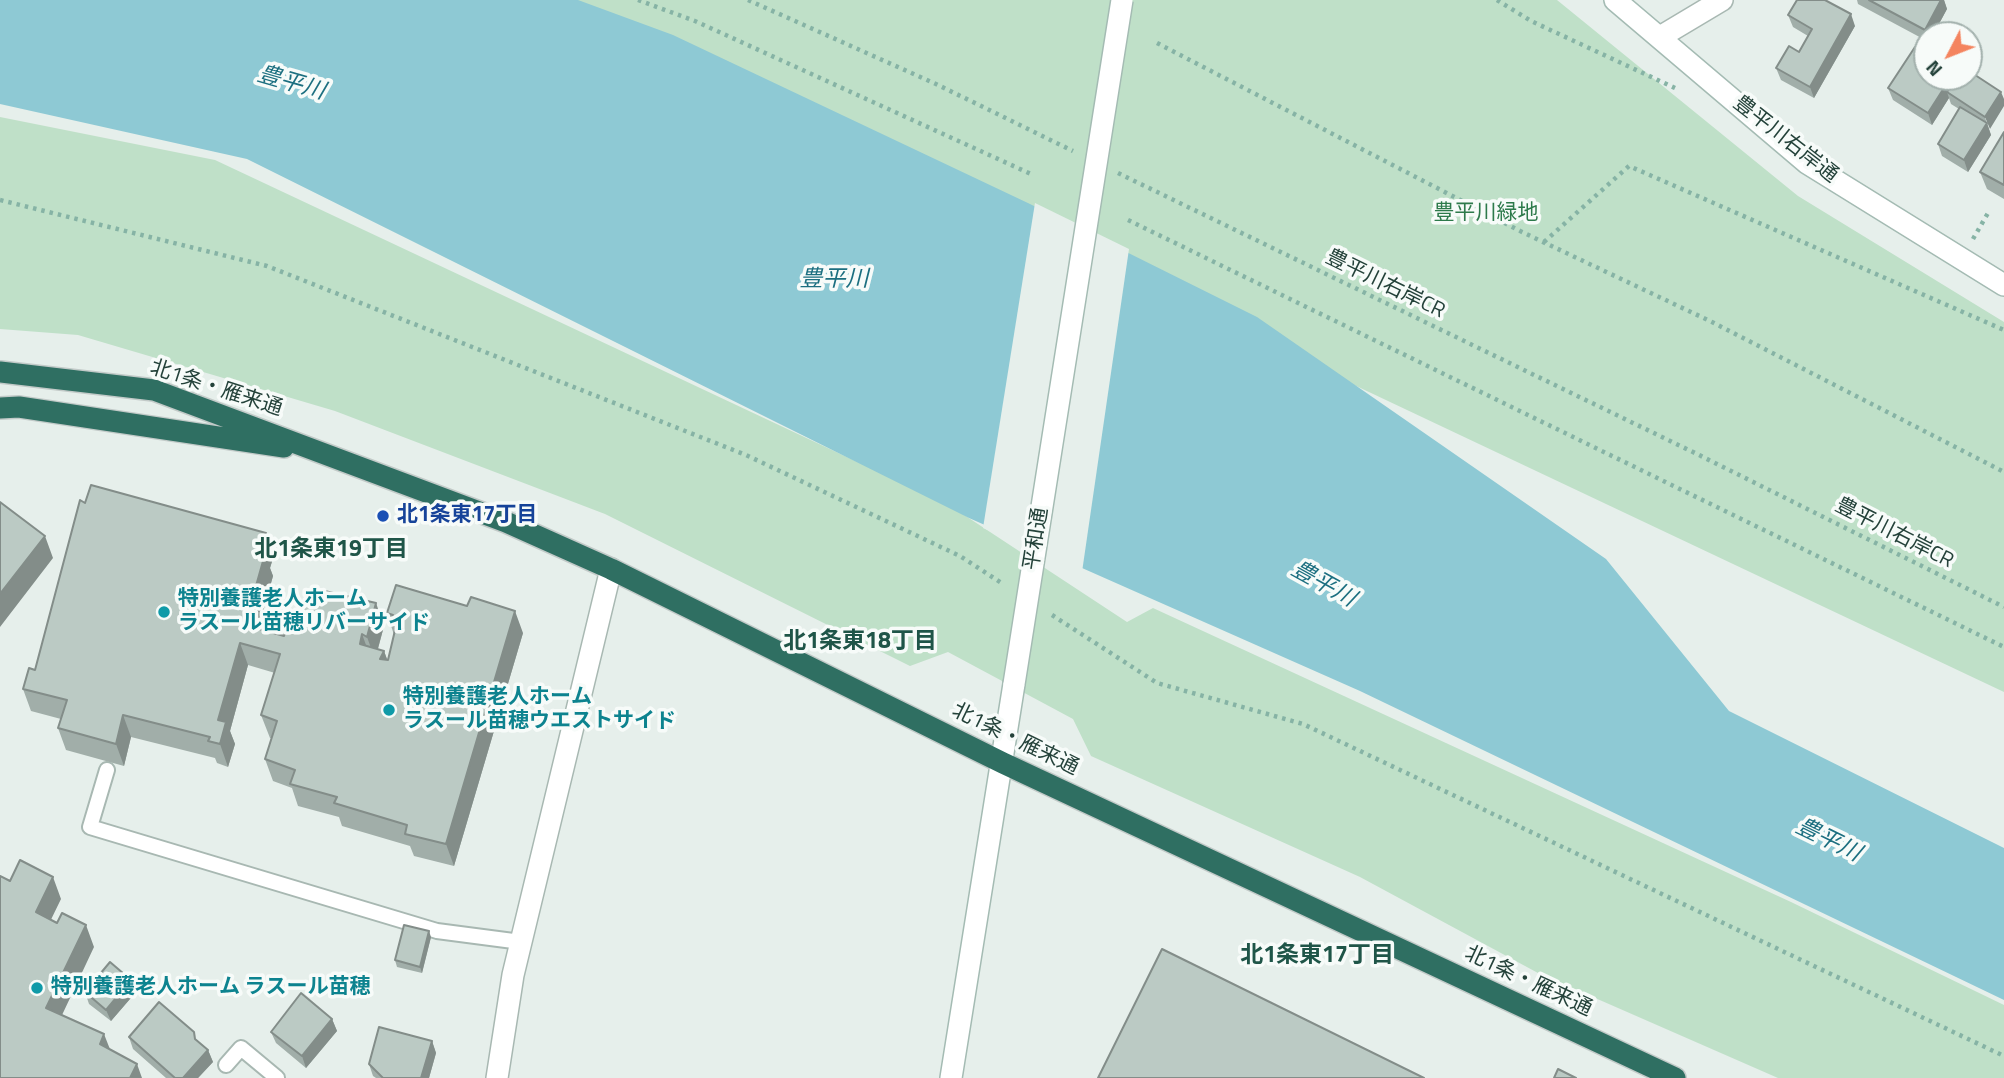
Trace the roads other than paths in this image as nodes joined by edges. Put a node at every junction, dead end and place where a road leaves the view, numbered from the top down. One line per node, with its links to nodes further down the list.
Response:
1 (1122, 0): 10 (street, 平和通, bridge)
2 (1615, 0): 4 (street, 豊平川右岸通)
3 (1722, 0): 4 (street)
4 (1660, 37): 5 (street, 豊平川右岸通)
5 (2004, 285)
6 (0, 372): 8 (highway, 北1条・雁来通)
7 (0, 408): 8 (highway, 北1条・雁来通)
8 (331, 454): 9 (highway, 北1条・雁来通)
9 (611, 569): 10 (highway, 北1条・雁来通); 15 (street)
10 (1003, 763): 16 (street, 平和通); 17 (highway, 北1条・雁来通)
11 (107, 770): 12 (lane)
12 (521, 943)
13 (226, 1065): 14 (lane)
14 (277, 1078)
15 (497, 1078)
16 (951, 1078)
17 (1675, 1078)

